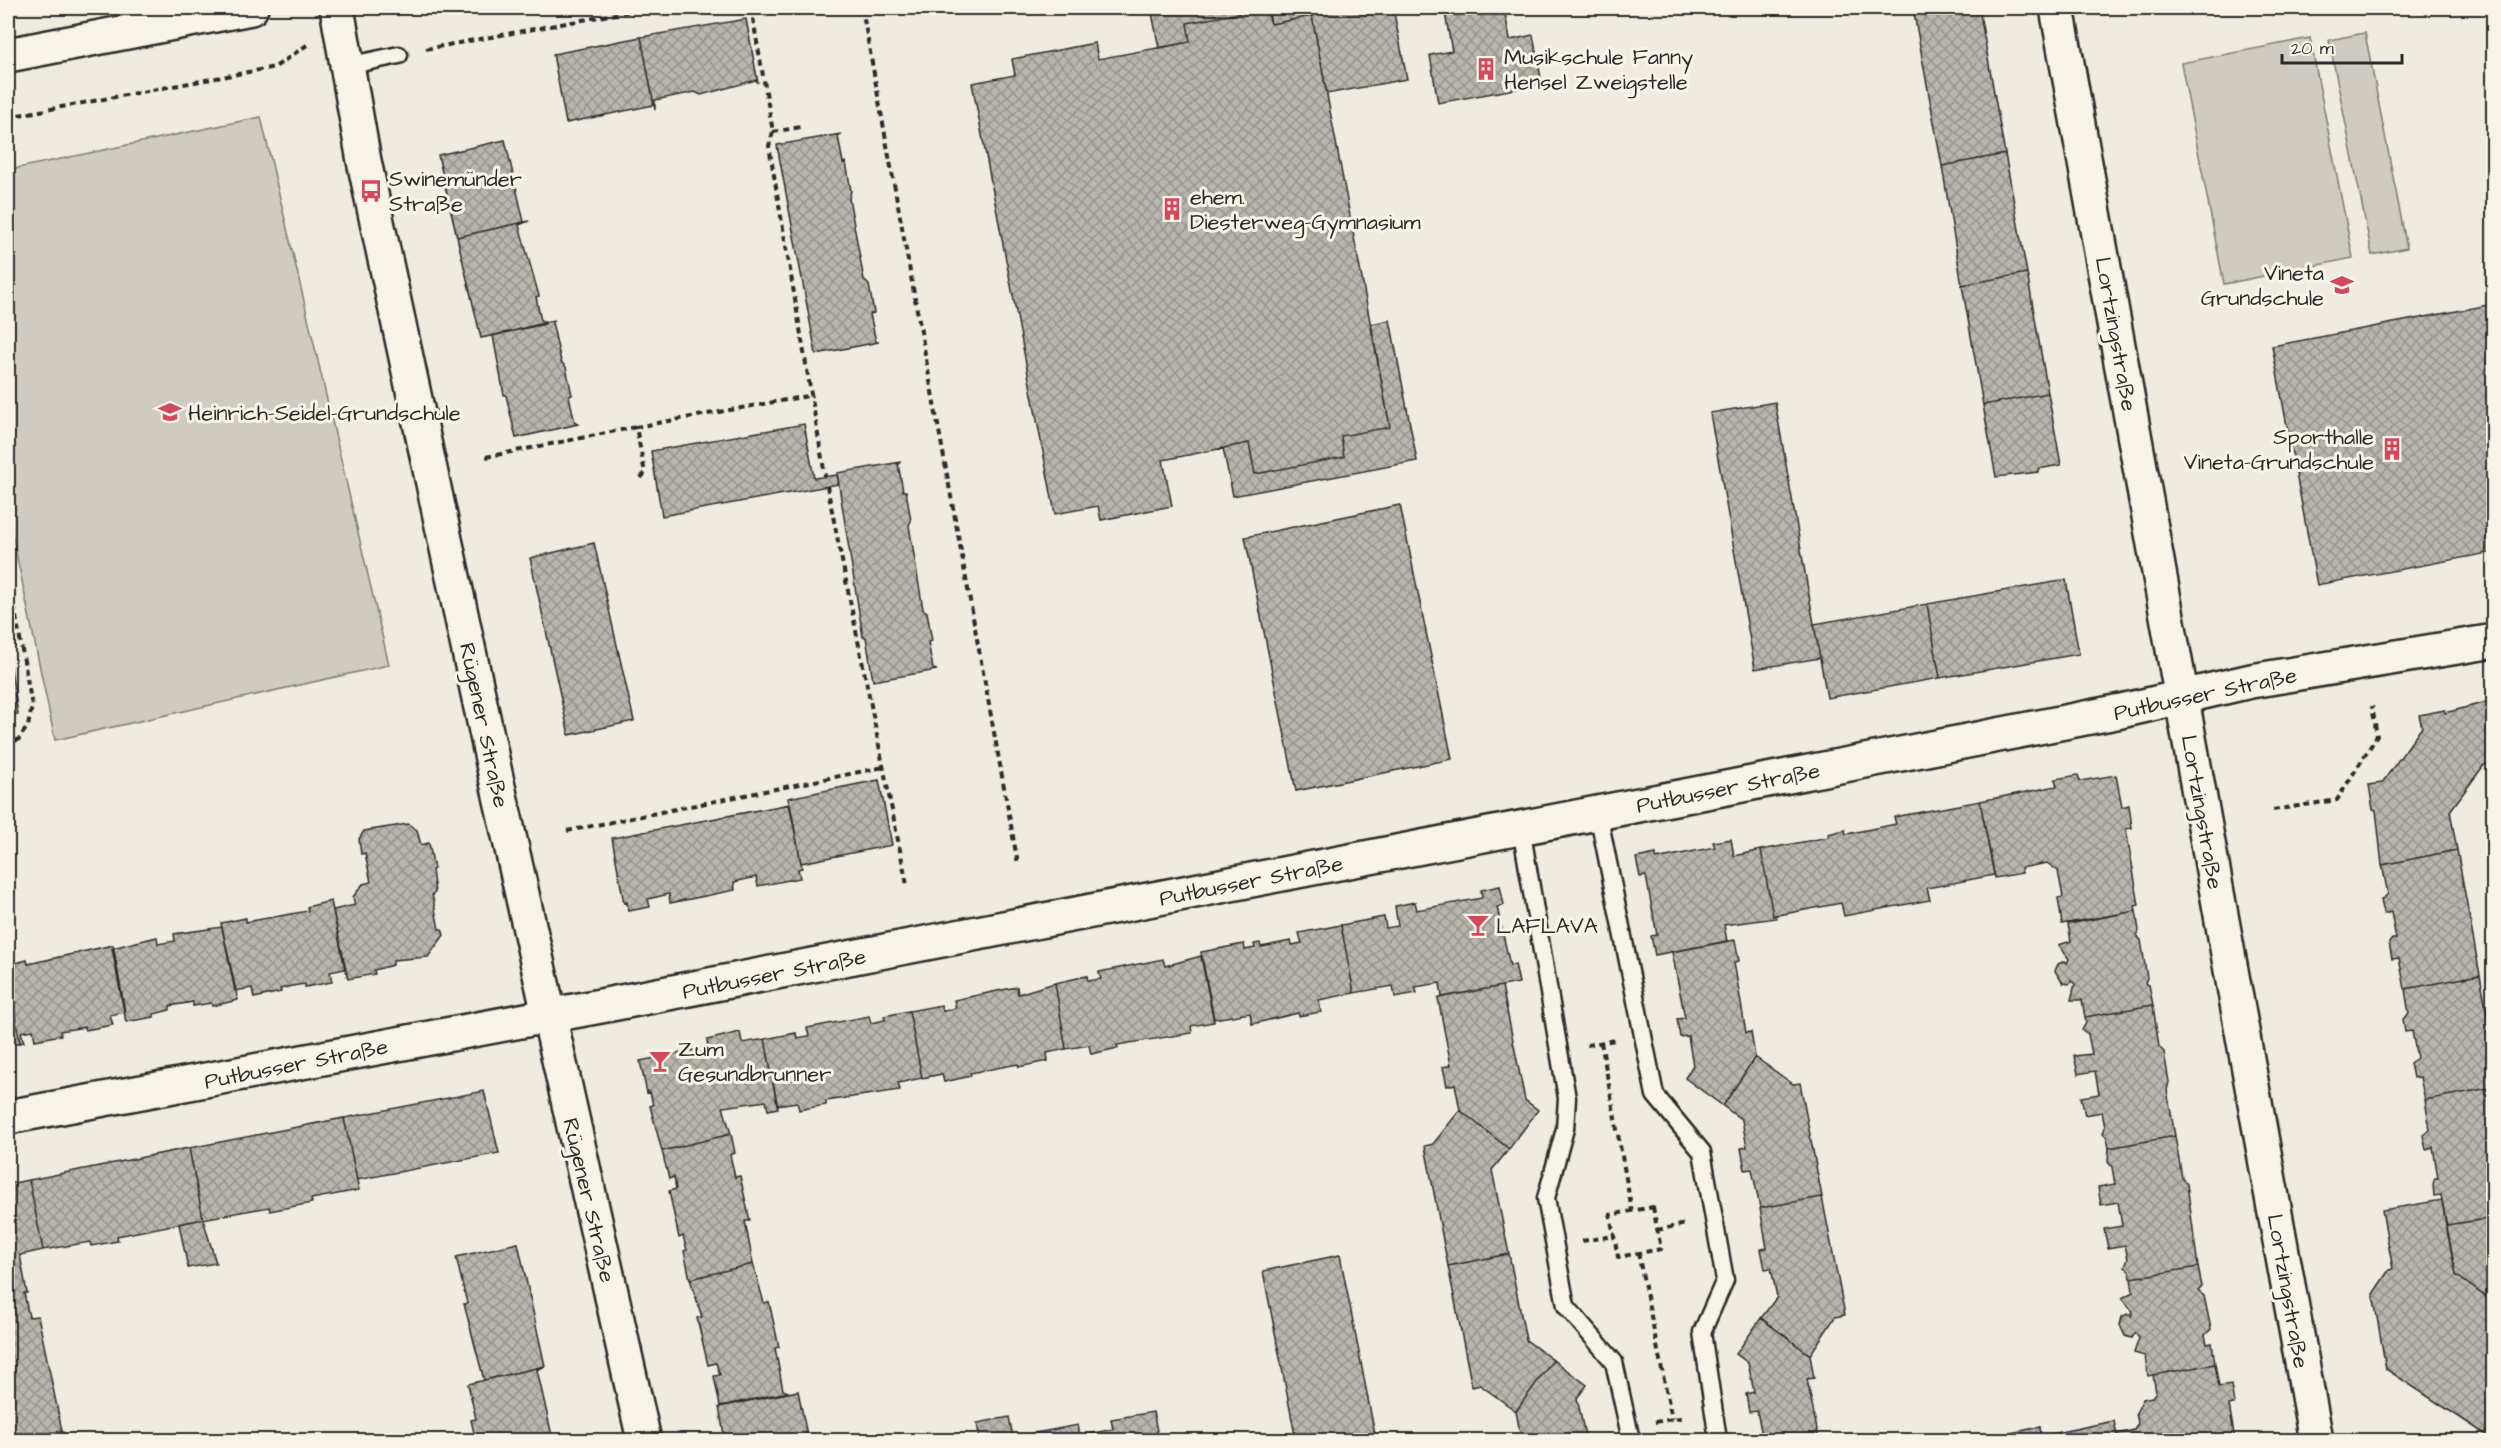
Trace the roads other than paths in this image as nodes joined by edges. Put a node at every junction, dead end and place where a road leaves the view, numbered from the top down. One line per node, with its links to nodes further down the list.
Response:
1 (251, 8): 4 (street)
2 (337, 8): 6 (street, Rügener Straße)
3 (2057, 8): 8 (street, Lortzingstraße)
4 (8, 55)
5 (399, 55): 6 (lane)
6 (347, 66): 11 (street, Rügener Straße)
7 (2493, 641): 8 (street, Putbusser Straße)
8 (2181, 696): 9 (street, Putbusser Straße); 16 (street, Lortzingstraße)
9 (1598, 813): 10 (street, Putbusser Straße); 15 (lane)
10 (1521, 828): 11 (street, Putbusser Straße); 13 (lane)
11 (548, 1016): 12 (street, Putbusser Straße); 14 (street, Rügener Straße)
12 (8, 1117)
13 (1629, 1434)
14 (644, 1440)
15 (1718, 1440)
16 (2316, 1440)

